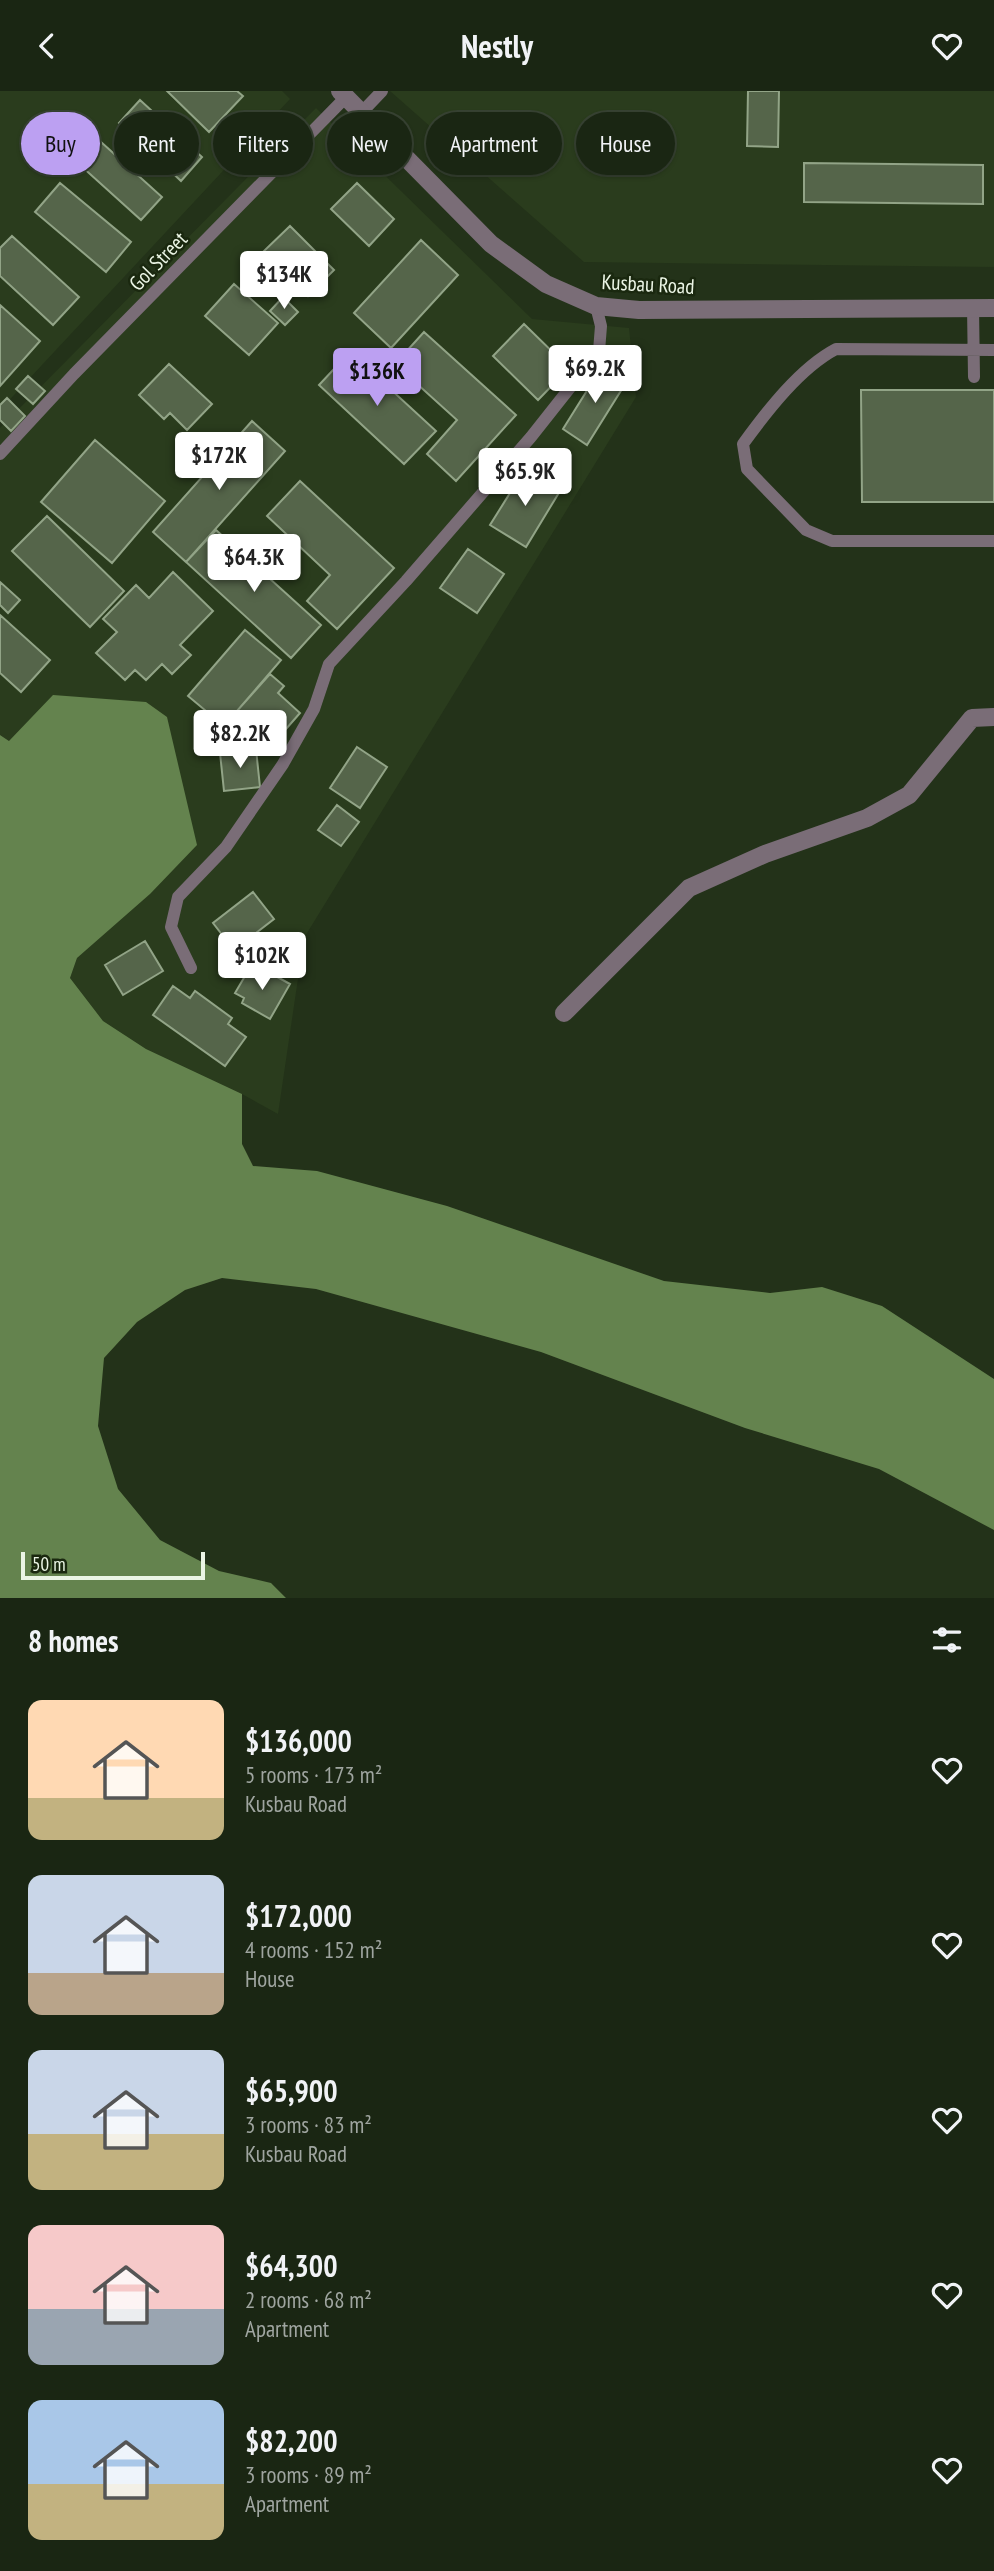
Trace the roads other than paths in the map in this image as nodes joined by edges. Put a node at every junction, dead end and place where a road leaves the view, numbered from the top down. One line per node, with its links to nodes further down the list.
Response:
1 (382, 91): 3 (lane)
2 (343, 94): 3 (street, Kusbau Road); 11 (lane, Gol Street)
3 (362, 112)
4 (412, 163): 5 (street, Kusbau Road)
5 (596, 306): 6 (street, Kusbau Road); 14 (lane)
6 (973, 307): 7 (street, Kusbau Road); 8 (lane)
7 (994, 308)
8 (974, 350): 9 (lane); 10 (lane); 12 (lane)
9 (994, 350)
10 (974, 377)
11 (0, 454)
12 (994, 541)
13 (994, 717): 15 (street)
14 (191, 968)
15 (564, 1013)

